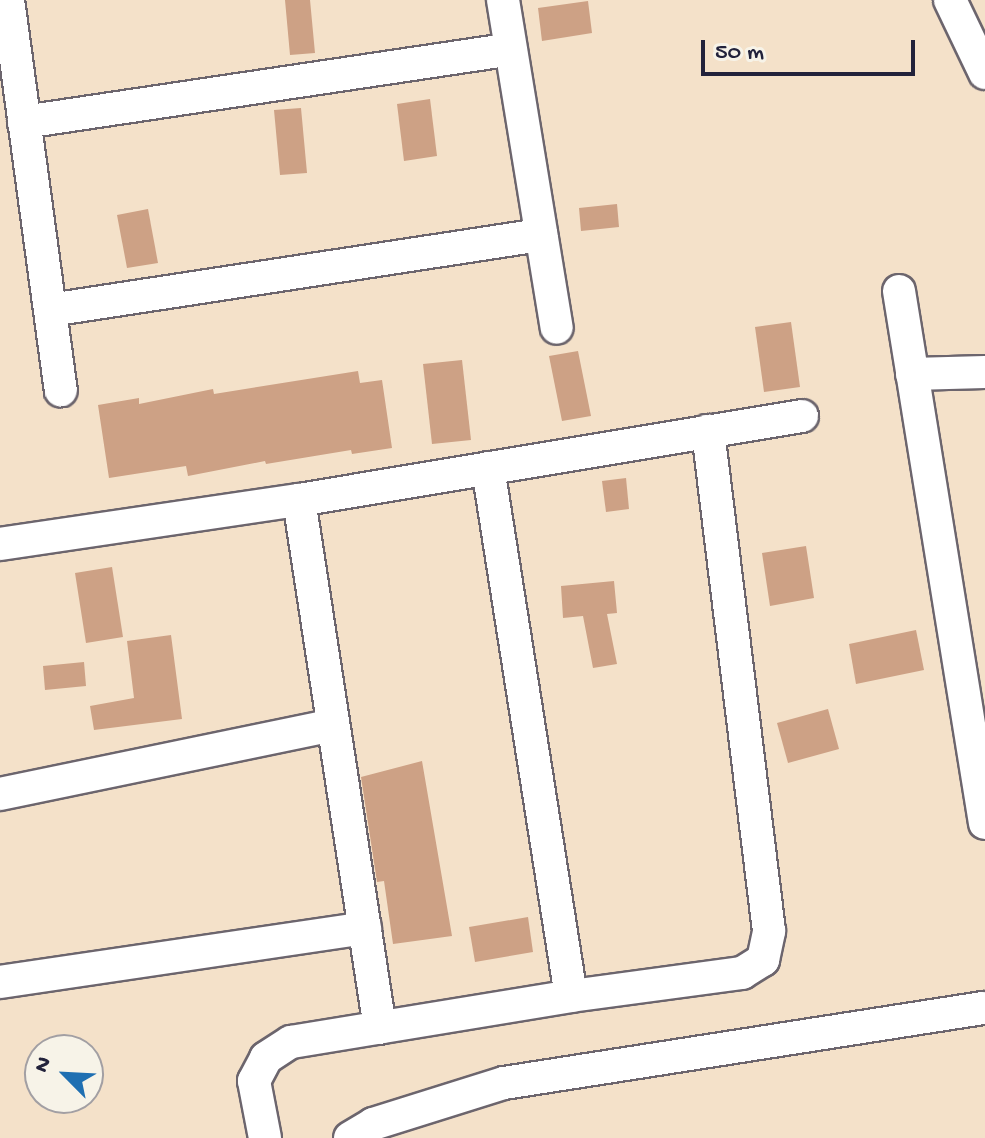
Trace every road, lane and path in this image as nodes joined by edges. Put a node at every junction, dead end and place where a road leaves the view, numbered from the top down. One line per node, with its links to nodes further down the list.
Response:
1 (8, 0): 6 (street)
2 (503, 0): 4 (street)
3 (950, 0): 5 (street)
4 (511, 49): 6 (street); 7 (street)
5 (985, 73)
6 (24, 122): 9 (street)
7 (541, 235): 9 (street); 10 (street)
8 (899, 291): 12 (street)
9 (50, 310): 13 (street)
10 (557, 328)
11 (985, 372): 12 (street)
12 (912, 374): 21 (street)
13 (61, 390)
14 (802, 416): 15 (street)
15 (708, 431): 16 (street); 24 (street)
16 (488, 468): 17 (street); 24 (street)
17 (299, 500): 18 (street); 19 (street)
18 (0, 544)
19 (333, 725): 20 (street); 22 (street)
20 (0, 794)
21 (985, 823)
22 (365, 928): 23 (street); 26 (street)
23 (0, 982)
24 (571, 996): 26 (street)
25 (985, 1008): 28 (street)
26 (380, 1028): 27 (street)
27 (265, 1138)
28 (350, 1138)

